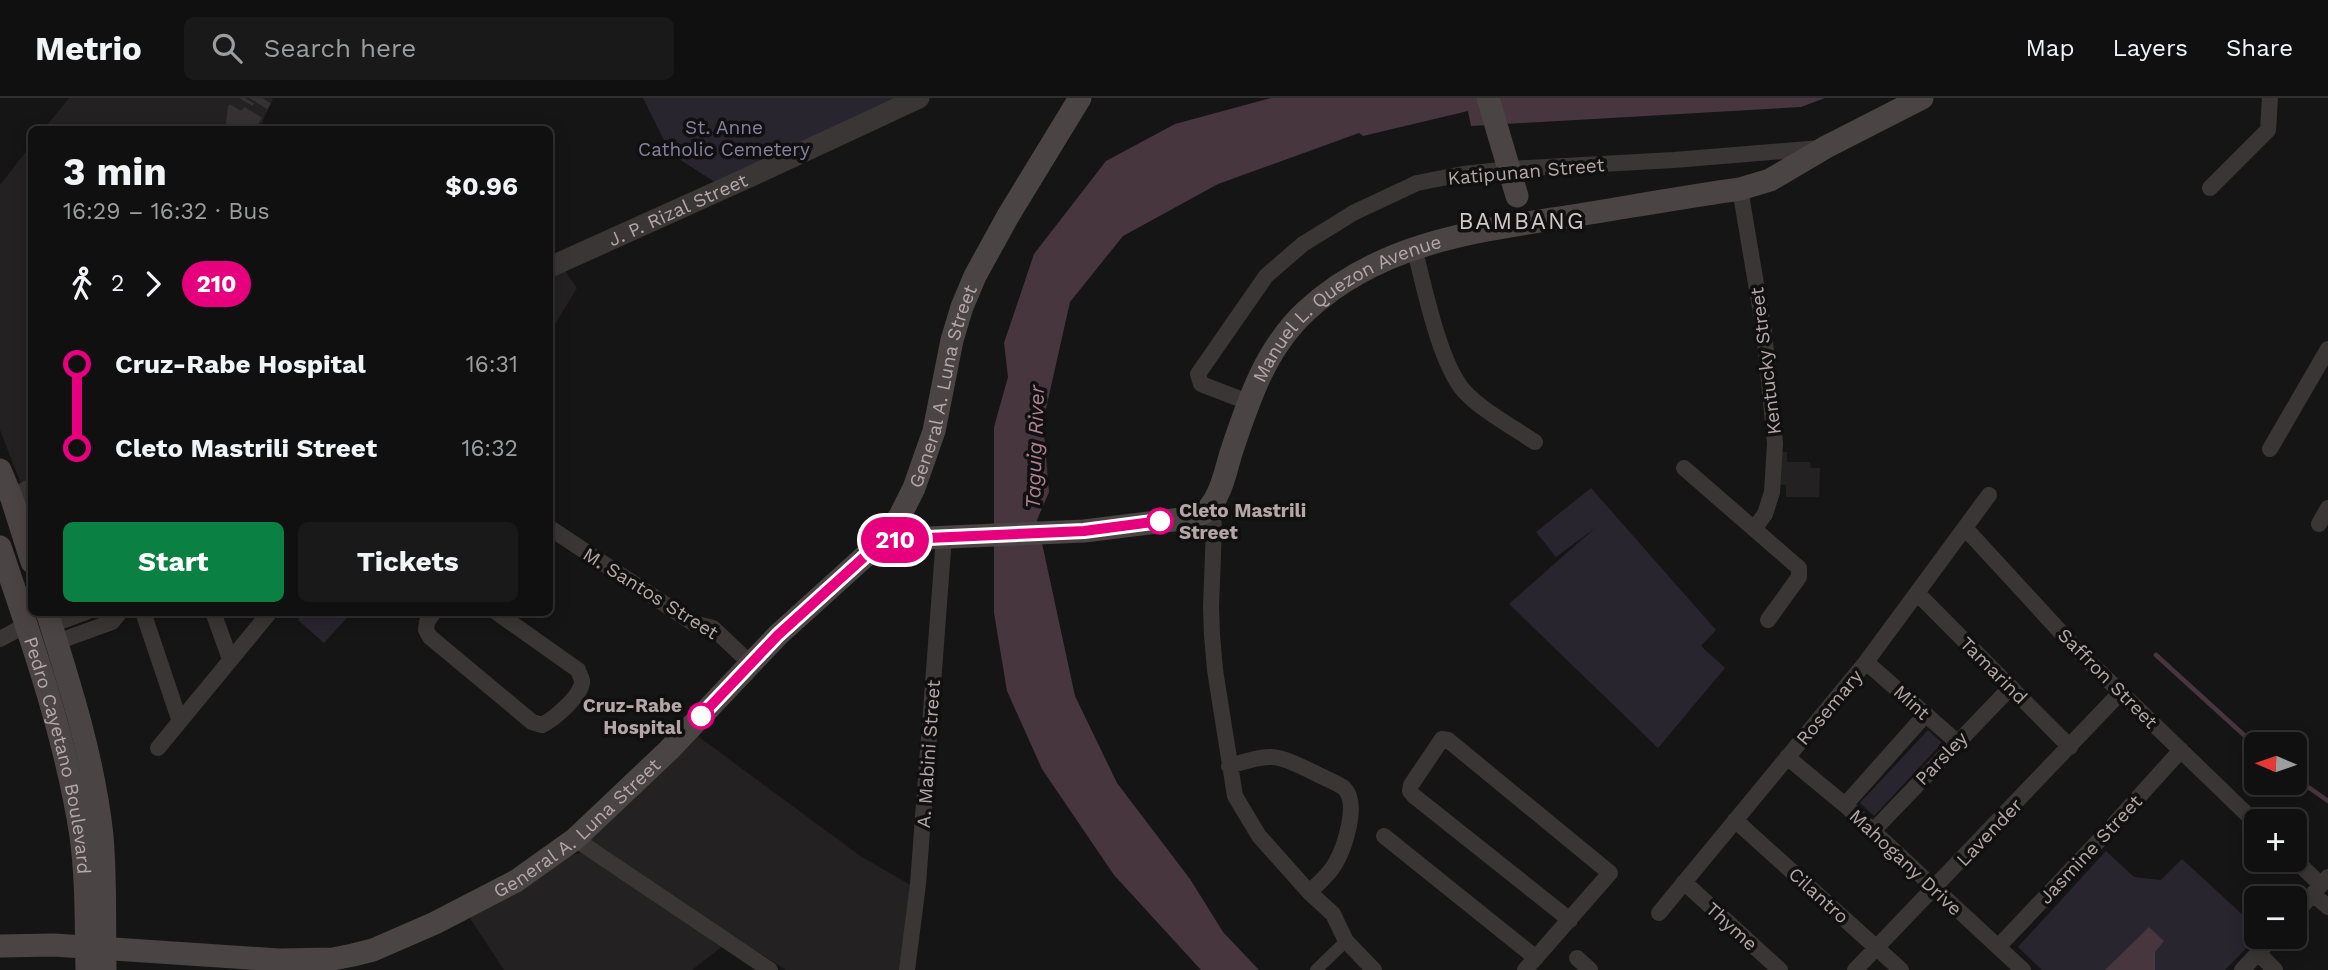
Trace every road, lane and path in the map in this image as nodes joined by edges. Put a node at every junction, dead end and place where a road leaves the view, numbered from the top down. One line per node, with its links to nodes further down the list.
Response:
1 (919, 98): 12 (street, J. P. Rizal Street)
2 (1080, 98): 29 (main road, General A. Luna Street)
3 (1922, 98): 6 (main road, Manuel L. Quezon Avenue)
4 (2270, 98): 8 (street)
5 (1490, 103): 7 (main road)
6 (1826, 147): 7 (street, Katipunan Street); 9 (main road, Manuel L. Quezon Avenue)
7 (1510, 169): 10 (main road); 14 (street, Katipunan Street)
8 (2210, 188)
9 (1740, 189): 10 (main road, Manuel L. Quezon Avenue); 26 (street, Kentucky Street)
10 (1519, 211): 11 (main road, Manuel L. Quezon Avenue)
11 (1414, 247): 14 (main road, Manuel L. Quezon Avenue); 15 (street)
12 (553, 266)
13 (2328, 349): 16 (street)
14 (1248, 402): 21 (main road, Manuel L. Quezon Avenue)
15 (1535, 443)
16 (2270, 449)
17 (1684, 468): 26 (street)
18 (0, 470): 19 (main road)
19 (22, 494): 24 (main road)
20 (1989, 495): 25 (street, Rosemary)
21 (1212, 503): 28 (main road); 56 (street)
22 (2328, 508): 23 (street)
23 (2319, 524)
24 (10, 528): 31 (main road)
25 (1965, 528): 32 (street, Rosemary); 48 (street, Saffron Street)
26 (1754, 529): 40 (street)
27 (553, 530): 46 (street, M. Santos Street)
28 (944, 537): 29 (main road); 82 (street, A. Mabini Street)
29 (883, 540): 46 (main road, General A. Luna Street)
30 (0, 547): 41 (main road, Pedro Cayetano Boulevard)
31 (28, 556)
32 (1917, 593): 45 (street, Rosemary); 47 (street, Tamarind)
33 (76, 616): 42 (street)
34 (117, 616): 42 (street)
35 (144, 616): 50 (street)
36 (214, 616): 44 (street)
37 (267, 616): 44 (street)
38 (431, 616): 39 (street)
39 (502, 616)
40 (1768, 620)
41 (26, 625): 43 (street); 79 (main road, Pedro Cayetano Boulevard)
42 (52, 626): 79 (main road, Pedro Cayetano Boulevard)
43 (0, 639)
44 (230, 659): 50 (street)
45 (1867, 662): 49 (street, Mint); 55 (street, Rosemary)
46 (750, 663): 62 (main road, General A. Luna Street)
47 (2011, 687): 51 (street, Parsley); 52 (street, Tamarind)
48 (2120, 693): 52 (street, Lavender); 54 (street, Saffron Street)
49 (1926, 715): 51 (street, Mint); 57 (street)
50 (179, 719): 53 (street)
51 (1956, 742): 60 (street, Parsley)
52 (2070, 747): 66 (street, Lavender)
53 (158, 748)
54 (2181, 750): 58 (street, Saffron Street); 75 (street, Jasmine Street)
55 (1787, 757): 57 (street, Mahogany Drive); 59 (street, Rosemary)
56 (1229, 766): 67 (street); 67 (street)
57 (1845, 805): 60 (street, Mahogany Drive)
58 (2244, 811)
59 (1735, 820): 64 (street, Rosemary); 74 (street, Cilantro)
60 (1873, 831): 66 (street, Mahogany Drive)
61 (1384, 836): 80 (street)
62 (575, 839): 79 (main road, General A. Luna Street); 81 (street)
63 (2307, 872): 65 (street)
64 (1684, 882): 70 (street, Rosemary); 86 (street, Thyme)
65 (2321, 885): 68 (street); 69 (street)
66 (1934, 888): 74 (street, Lavender); 75 (street, Mahogany Drive)
67 (1309, 892): 72 (street)
68 (2307, 901)
69 (2328, 907)
70 (1659, 913)
71 (1570, 920): 71 (street); 80 (street)
72 (1346, 941): 83 (street); 84 (street)
73 (0, 946): 79 (main road, General A. Luna Street)
74 (1878, 947): 87 (street, Lavender); 88 (street, Cilantro)
75 (1998, 947): 89 (street, Mahogany Drive)
76 (2262, 949): 77 (street)
77 (2258, 953): 90 (street); 91 (street)
78 (1577, 958): 85 (street)
79 (96, 959)
80 (1531, 964)
81 (769, 970)
82 (907, 970)
83 (1316, 970)
84 (1374, 970)
85 (1590, 970)
86 (1780, 970)
87 (1856, 970)
88 (1901, 970)
89 (2023, 970)
90 (2242, 970)
91 (2275, 970)

